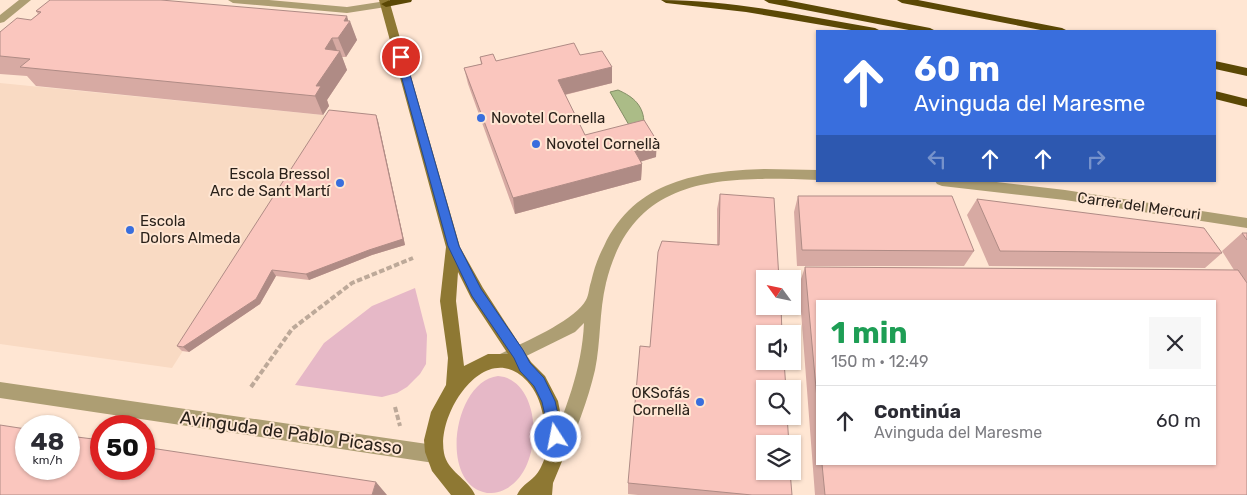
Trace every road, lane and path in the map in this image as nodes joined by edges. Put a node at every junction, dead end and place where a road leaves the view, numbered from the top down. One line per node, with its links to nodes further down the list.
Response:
1 (12, 0): 11 (street)
2 (26, 0): 11 (street)
3 (233, 0): 9 (street)
4 (407, 0): 9 (highway)
5 (666, 0): 12 (highway)
6 (769, 0): 13 (highway)
7 (902, 0): 10 (highway)
8 (914, 0): 10 (highway)
9 (385, 2): 22 (main road)
10 (953, 9): 14 (highway)
11 (4, 17)
12 (869, 30)
13 (925, 30)
14 (1057, 30)
15 (1216, 65): 16 (highway)
16 (1247, 72)
17 (1216, 95): 18 (highway)
18 (1247, 103)
19 (816, 175): 24 (street)
20 (951, 182): 21 (street, Carrer del Mercuri)
21 (1247, 222)
22 (454, 246): 25 (main road); 27 (main road)
23 (413, 258): 26 (path)
24 (593, 304): 25 (street); 30 (street)
25 (516, 360): 27 (main road); 30 (main road)
26 (251, 387)
27 (454, 389): 29 (main road)
28 (0, 390): 29 (street, Avinguda de Pablo Picasso)
29 (434, 454): 32 (main road)
30 (554, 459): 31 (main road)
31 (543, 488): 33 (main road)
32 (465, 495)
33 (527, 495)

